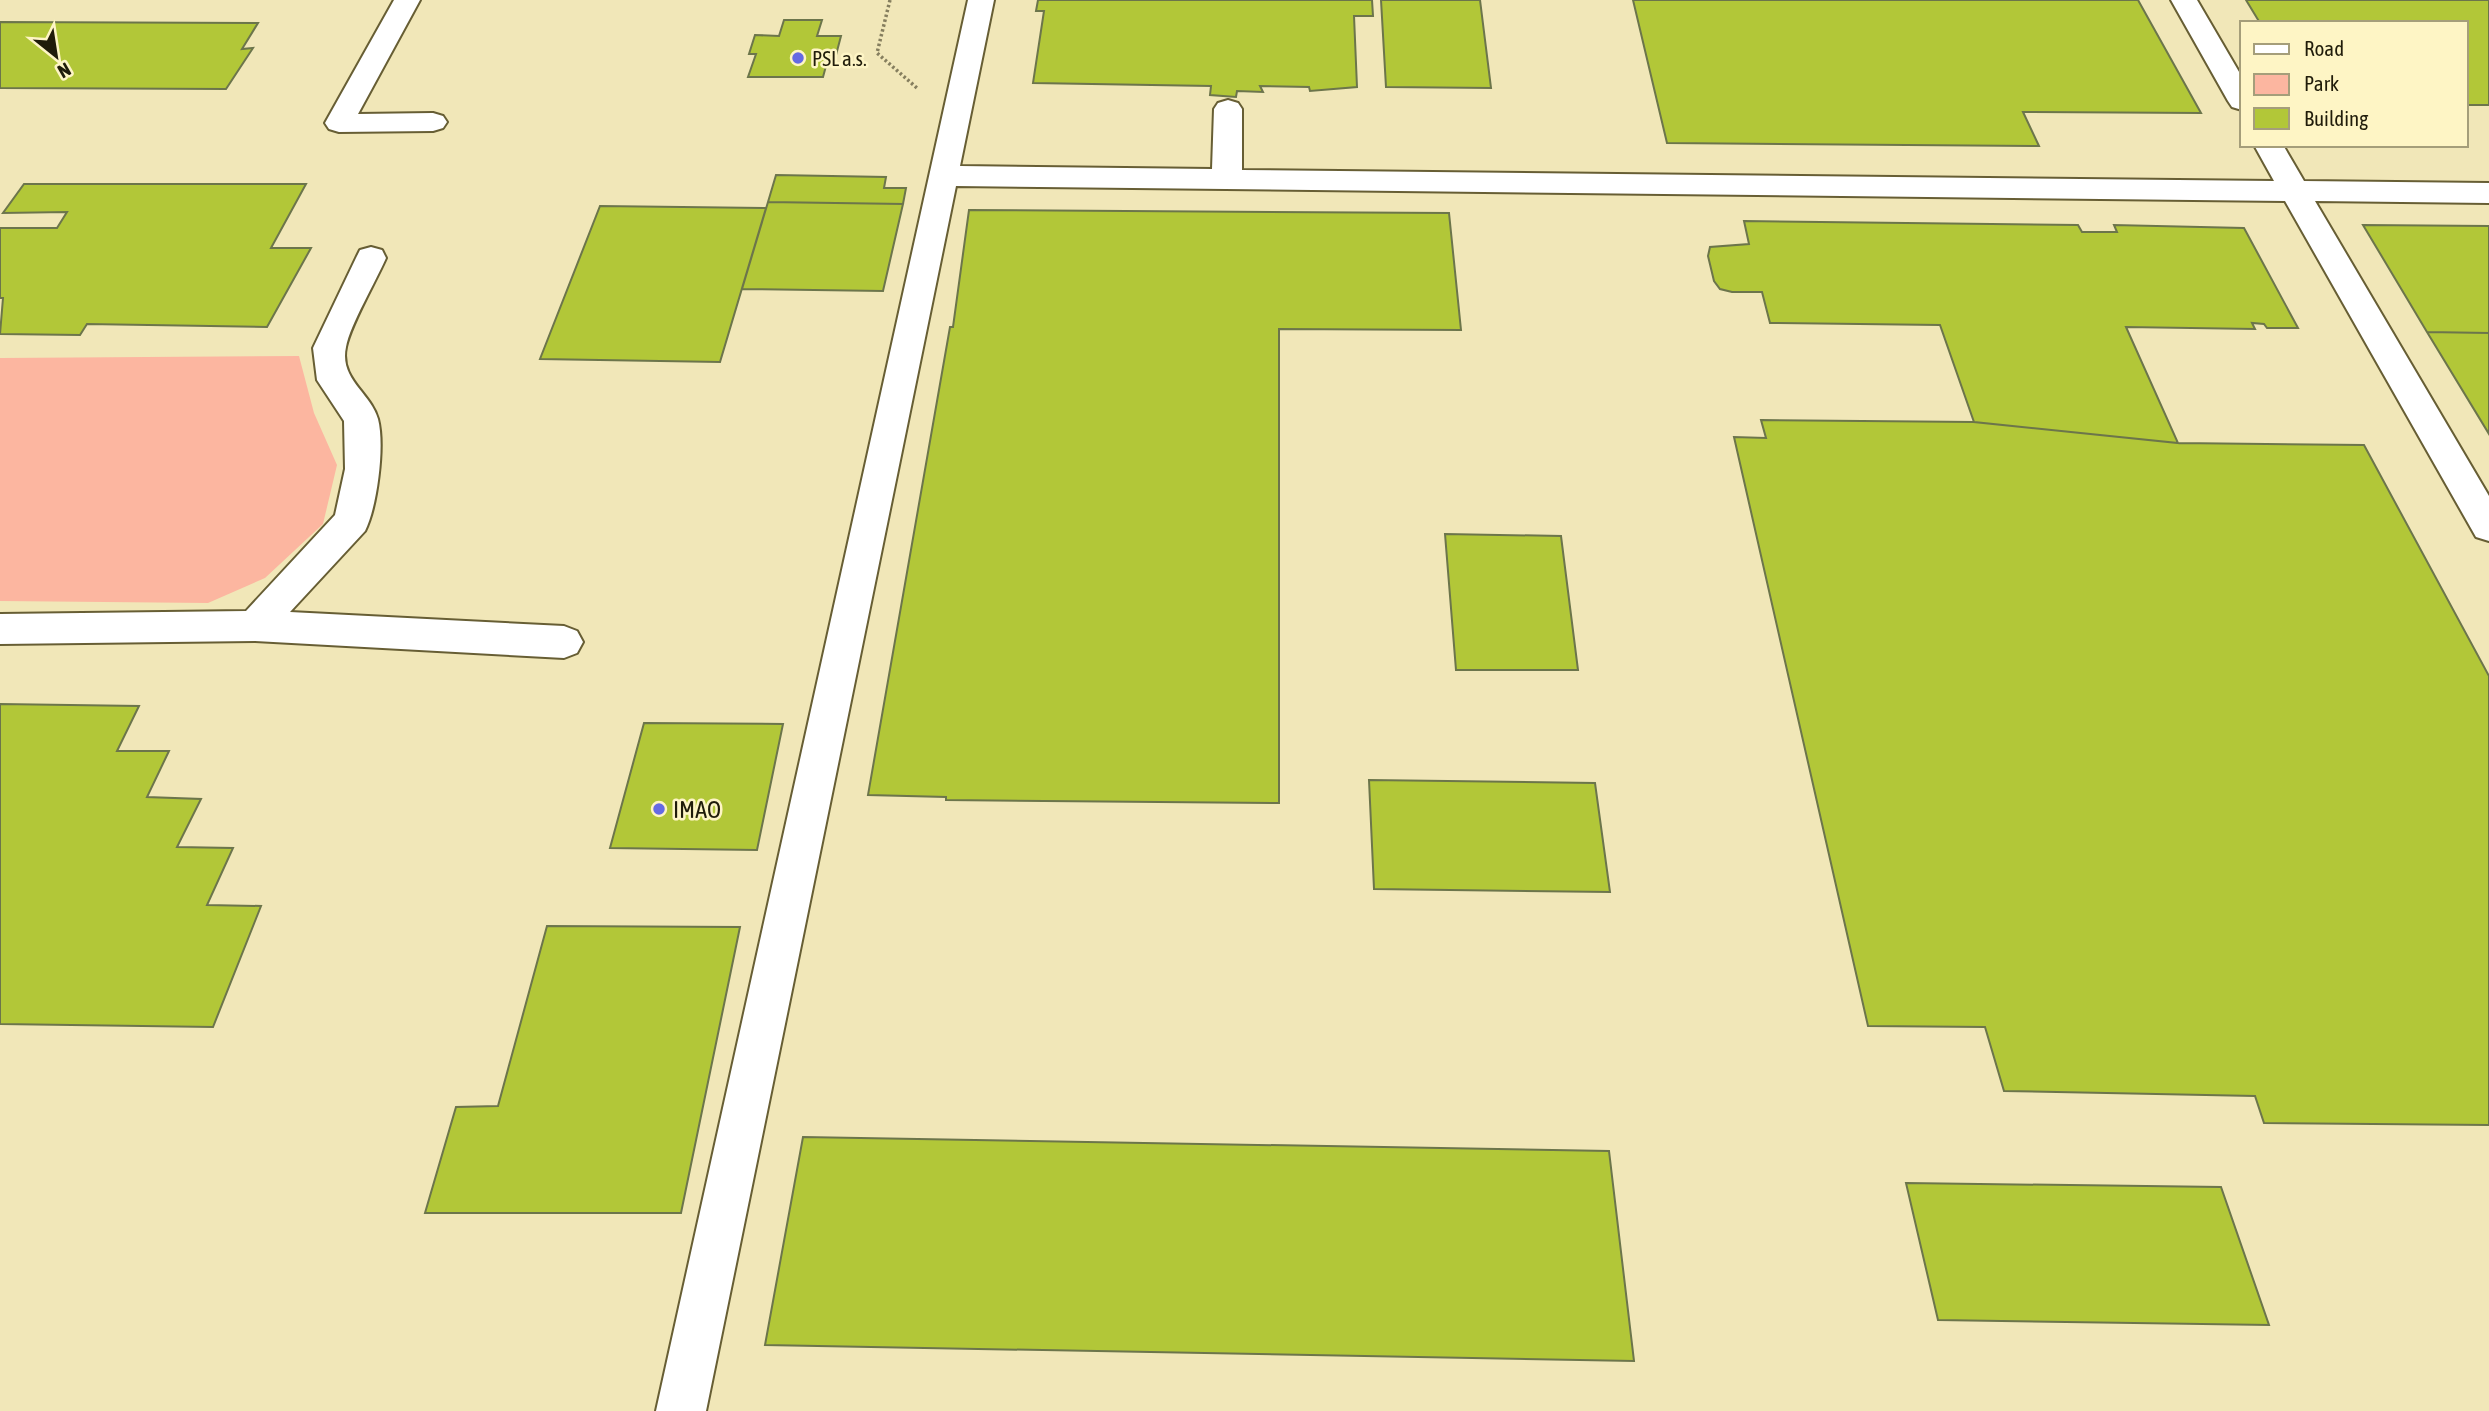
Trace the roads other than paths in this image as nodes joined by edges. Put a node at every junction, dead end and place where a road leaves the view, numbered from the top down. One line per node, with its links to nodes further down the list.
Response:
1 (407, 0): 6 (lane)
2 (981, 0): 8 (lane)
3 (2184, 0): 4 (lane)
4 (2240, 98)
5 (1228, 109): 9 (lane)
6 (433, 122)
7 (2269, 147): 10 (lane)
8 (946, 176): 9 (lane); 17 (lane)
9 (1227, 179): 10 (lane)
10 (2294, 190): 11 (lane); 13 (lane)
11 (2489, 192)
12 (371, 258): 14 (lane)
13 (2489, 527)
14 (255, 626): 15 (lane); 16 (lane)
15 (0, 629)
16 (564, 642)
17 (681, 1411)

